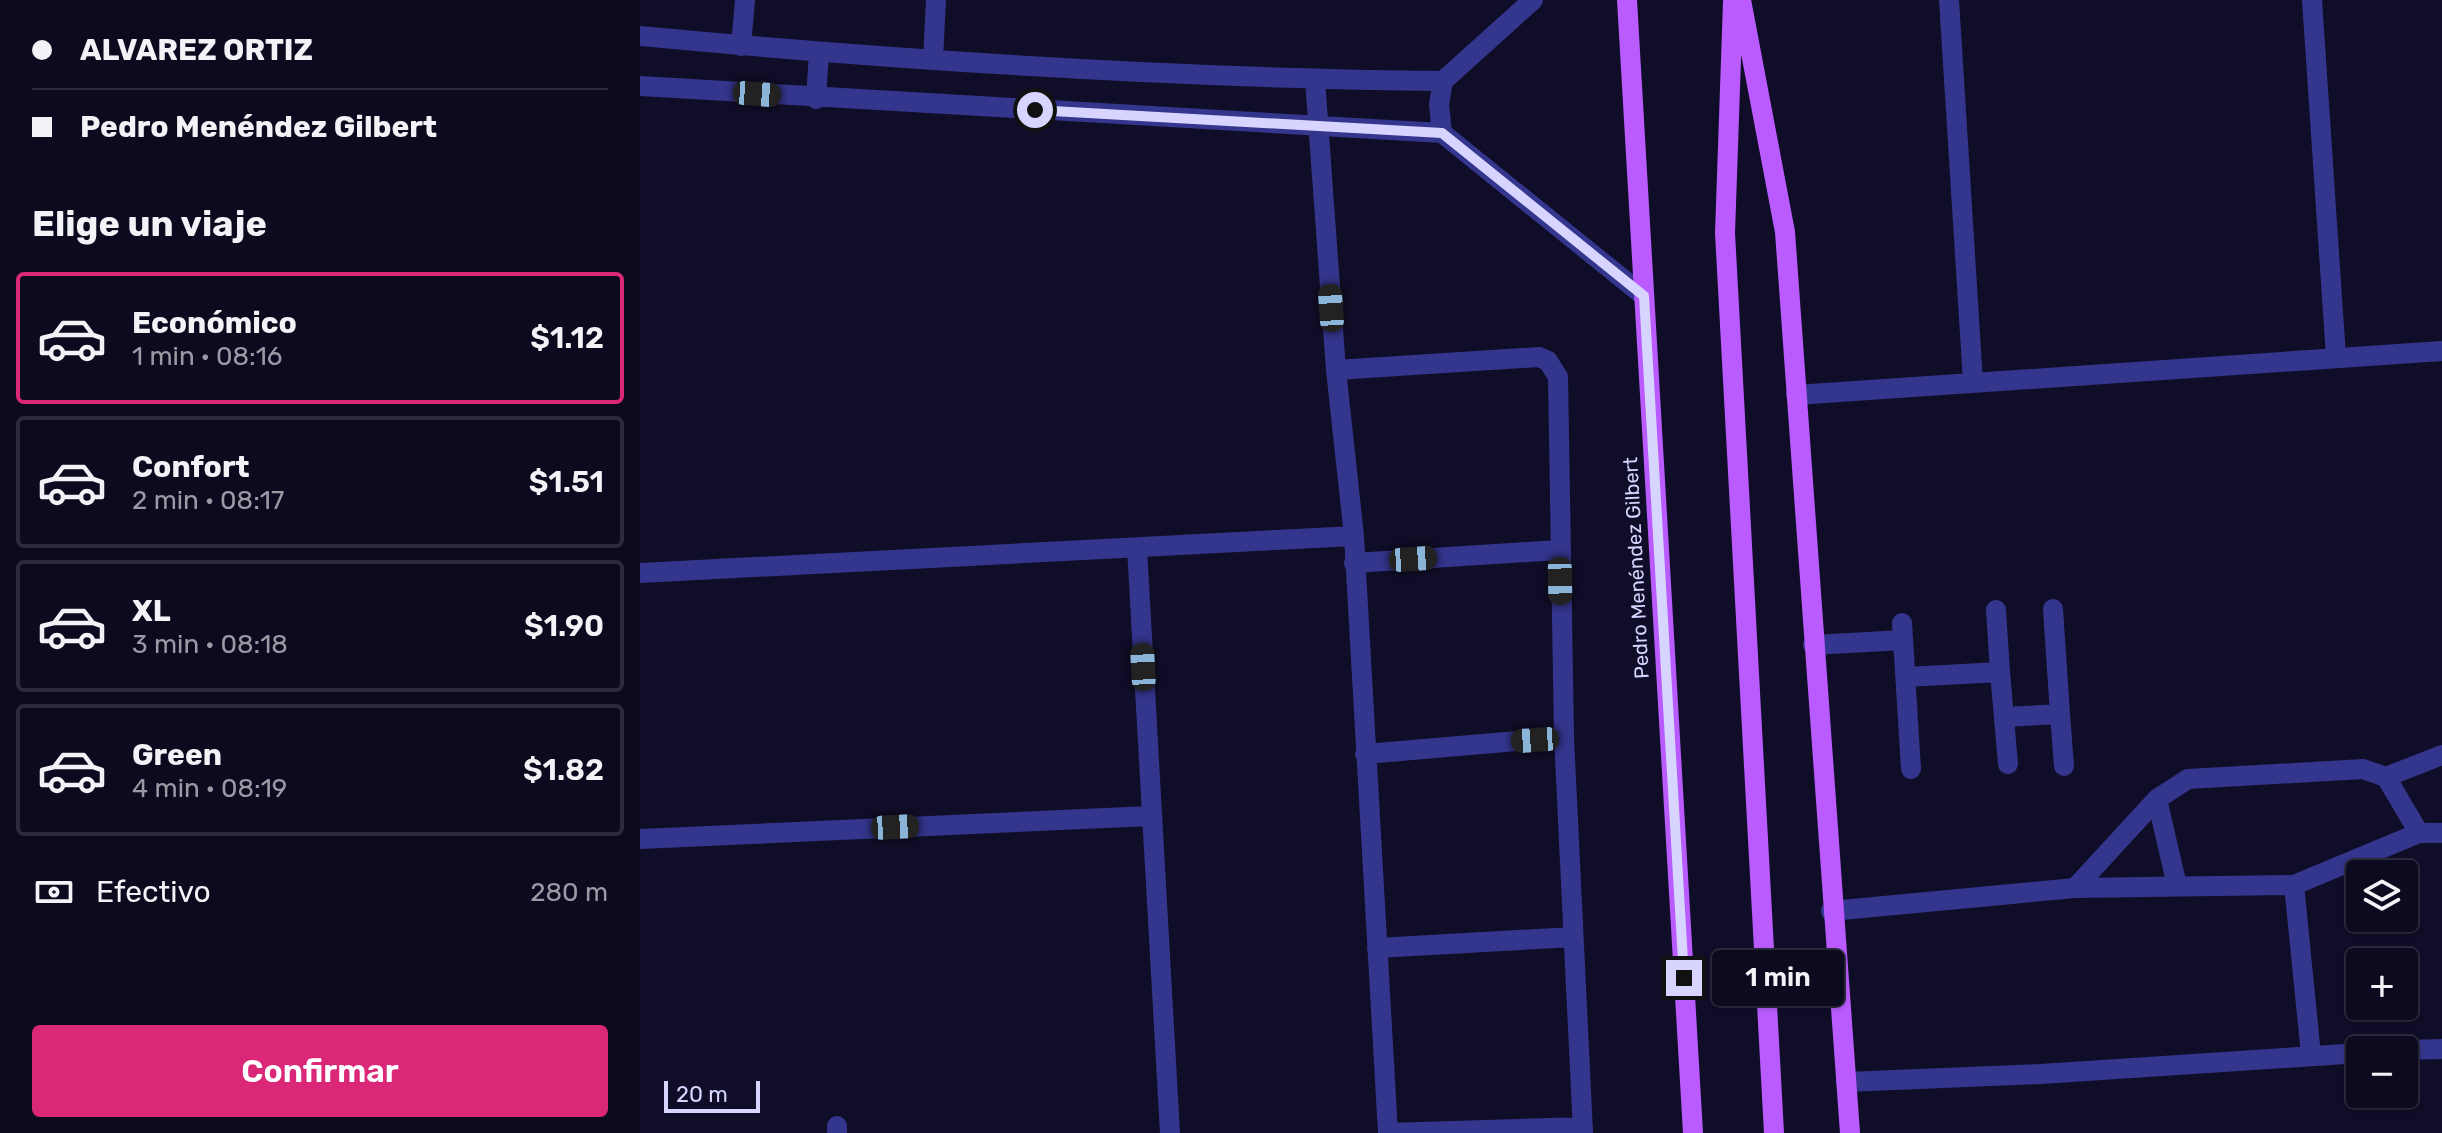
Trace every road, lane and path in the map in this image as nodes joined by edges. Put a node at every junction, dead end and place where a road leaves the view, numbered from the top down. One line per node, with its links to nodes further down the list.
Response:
1 (745, 0): 10 (street)
2 (936, 0): 12 (street)
3 (1533, 0): 14 (street)
4 (1627, 0): 19 (main road, Pedro Menéndez Gilbert)
5 (1734, 0): 64 (main road)
6 (1741, 0): 24 (main road)
7 (1949, 0): 23 (street)
8 (2312, 0): 21 (street)
9 (640, 36): 10 (street)
10 (741, 46): 11 (street)
11 (819, 53): 12 (street); 16 (street)
12 (933, 59): 13 (street)
13 (1315, 79): 14 (street); 17 (street)
14 (1443, 81): 18 (street)
15 (640, 86): 16 (street)
16 (816, 99): 17 (street)
17 (1316, 124): 18 (street); 22 (street)
18 (1442, 133): 19 (street)
19 (1644, 296): 63 (main road, Pedro Menéndez Gilbert)
20 (2442, 351): 21 (street)
21 (2336, 357): 23 (street)
22 (1336, 370): 25 (street); 27 (street)
23 (1973, 382): 24 (street)
24 (1796, 395): 32 (main road)
25 (1354, 536): 26 (street); 28 (street)
26 (1137, 548): 29 (street); 45 (street)
27 (1559, 550): 28 (street); 37 (street)
28 (1354, 563): 38 (street)
29 (640, 573)
30 (2053, 609): 35 (street)
31 (1996, 610): 33 (street)
32 (1813, 645): 34 (street); 52 (main road)
33 (2000, 672): 34 (street); 36 (street)
34 (1906, 677): 42 (street)
35 (2060, 714): 36 (street); 41 (street)
36 (2004, 717): 40 (street)
37 (1564, 737): 38 (street); 53 (street)
38 (1365, 754): 54 (street)
39 (2442, 755): 43 (street)
40 (2008, 764)
41 (2064, 766)
42 (1911, 769)
43 (2386, 777): 44 (street); 46 (street)
44 (2157, 799): 50 (street); 51 (street)
45 (1150, 816): 48 (street); 61 (street)
46 (2419, 833): 47 (street); 49 (street)
47 (2442, 833)
48 (640, 839)
49 (2294, 885): 50 (street); 58 (street)
50 (2177, 886): 51 (street)
51 (2075, 888): 52 (street)
52 (1831, 911): 59 (main road)
53 (1573, 937): 54 (street); 60 (street)
54 (1377, 948): 62 (street)
55 (2442, 1049): 56 (street)
56 (2418, 1050)
57 (2346, 1054): 58 (street)
58 (2311, 1055): 59 (street)
59 (1846, 1082): 65 (main road)
60 (1583, 1130): 62 (street)
61 (1170, 1133)
62 (1388, 1133)
63 (1693, 1133)
64 (1774, 1133)
65 (1850, 1133)

